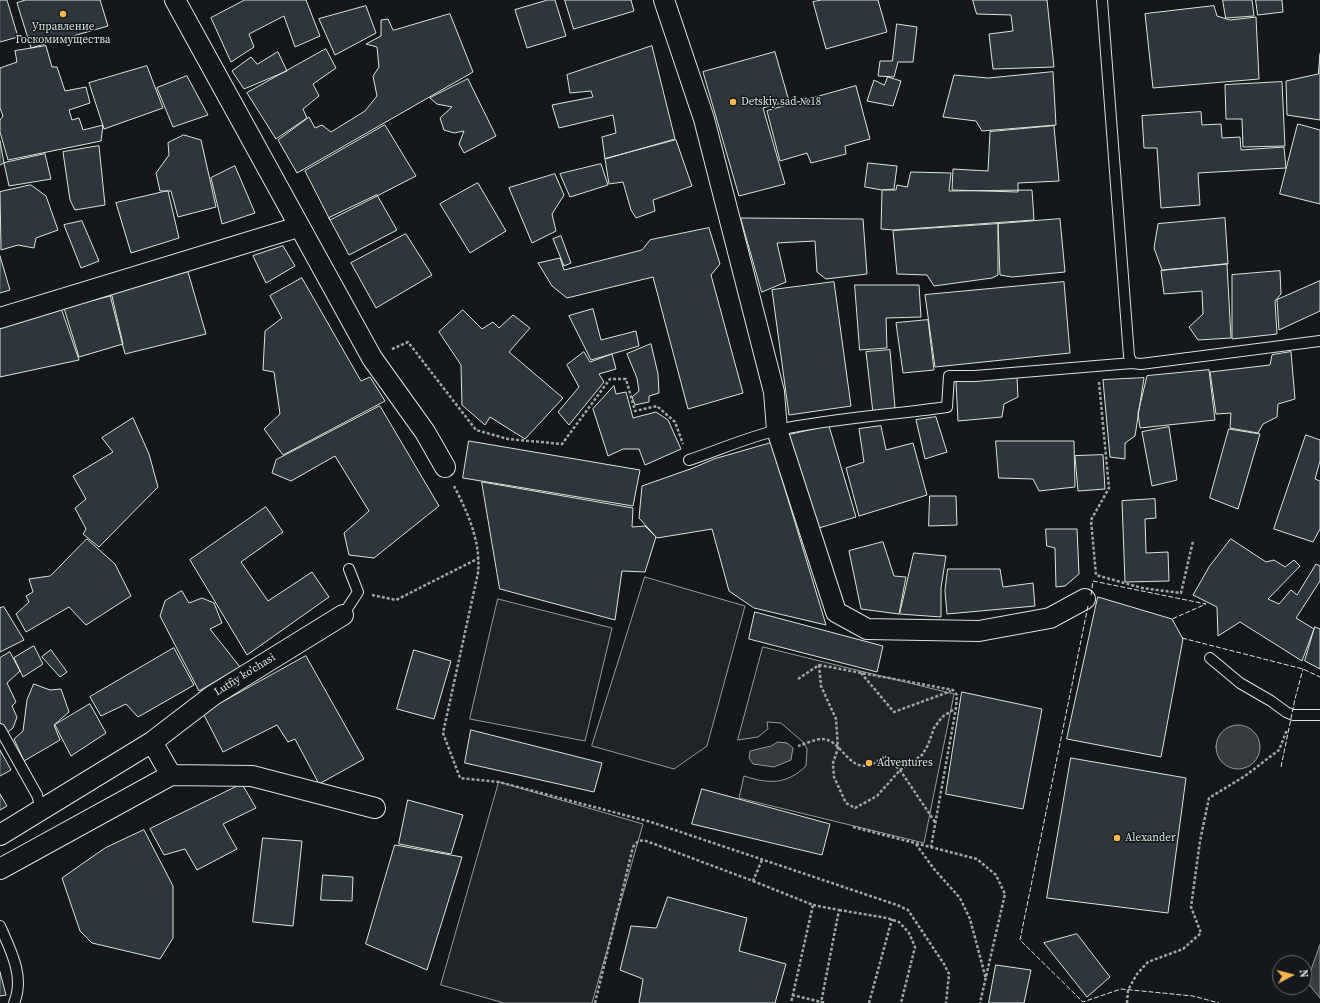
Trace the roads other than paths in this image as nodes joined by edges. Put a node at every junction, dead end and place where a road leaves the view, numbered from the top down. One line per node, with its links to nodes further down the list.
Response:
1 (175, 0): 4 (street)
2 (664, 0): 8 (street)
3 (1102, 0): 7 (lane)
4 (298, 226): 5 (street); 10 (street)
5 (0, 318)
6 (1320, 341): 7 (lane)
7 (1132, 363): 8 (lane)
8 (777, 430): 9 (lane); 12 (street)
9 (689, 460)
10 (445, 467)
11 (349, 569): 13 (lane)
12 (1085, 600)
13 (343, 614): 17 (street, Lutfiy ko'chasi)
14 (1210, 658): 15 (lane)
15 (1320, 715)
16 (0, 729): 20 (lane)
17 (152, 742): 18 (street); 20 (street, Lutfiy ko'chasi)
18 (170, 775): 19 (street); 22 (street)
19 (375, 808)
20 (42, 811): 21 (street, Lutfiy ko'chasi)
21 (0, 835)
22 (0, 868)
23 (0, 926): 24 (lane)
24 (14, 1003)

